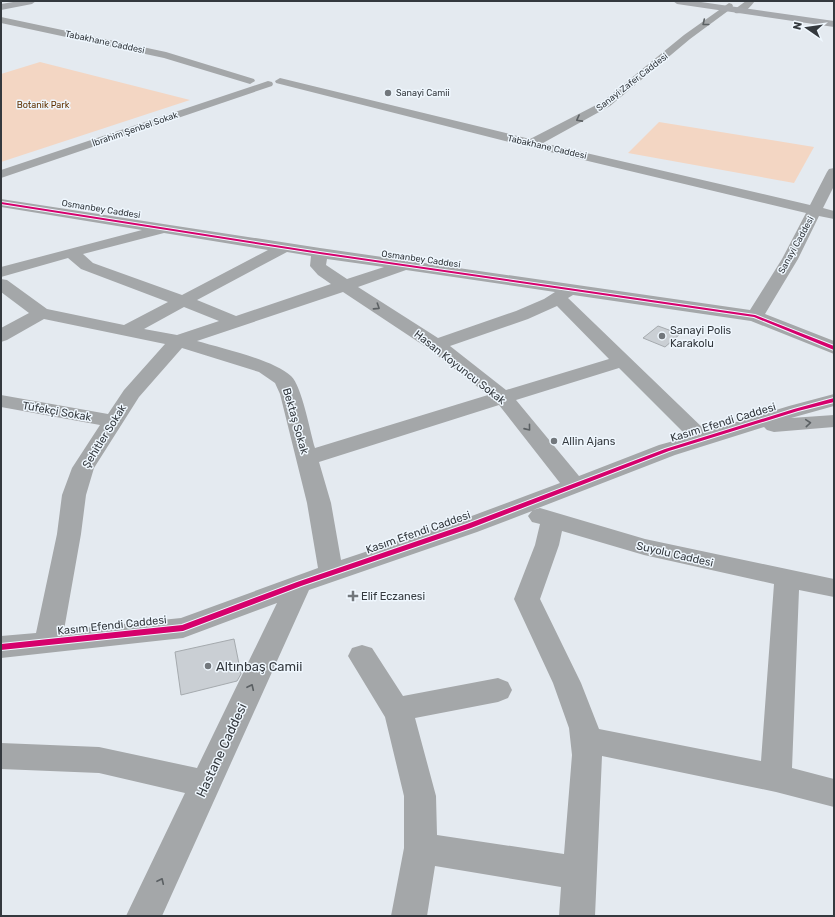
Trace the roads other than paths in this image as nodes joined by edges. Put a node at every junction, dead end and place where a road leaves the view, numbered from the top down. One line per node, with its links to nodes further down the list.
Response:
1 (17, 1): 6 (main road)
2 (32, 1): 7 (main road)
3 (677, 1): 8 (main road)
4 (696, 1): 8 (main road)
5 (751, 1): 9 (street)
6 (1, 4)
7 (1, 7)
8 (726, 7): 9 (main road); 17 (street, Sanayi Zafer Caddesi, one-way to 17)
9 (741, 9): 11 (main road); 12 (main road)
10 (1, 20): 13 (street, Tabakhane Caddesi)
11 (834, 21)
12 (834, 24)
13 (207, 67): 14 (street, Tabakhane Caddesi); 15 (street)
14 (273, 80): 15 (street, İbrahim Şenbel Sokak); 16 (street, İbrahim Şenbel Sokak); 17 (street, Tabakhane Caddesi)
15 (252, 82): 16 (street, İbrahim Şenbel Sokak)
16 (127, 128): 18 (street, İbrahim Şenbel Sokak); 20 (street, İbrahim Şenbel Sokak)
17 (533, 144): 22 (street, Tabakhane Caddesi)
18 (1, 167)
19 (834, 172): 22 (street, Sanayi Caddesi)
20 (1, 174)
21 (1, 202): 24 (street, Osmanbey Caddesi)
22 (815, 210): 23 (street, Tabakhane Caddesi); 35 (street, Sanayi Caddesi)
23 (834, 215)
24 (168, 228): 25 (street, Osmanbey Caddesi); 26 (street)
25 (285, 247): 27 (street, Osmanbey Caddesi); 33 (street)
26 (71, 252): 29 (street); 33 (street)
27 (320, 253): 28 (street, Osmanbey Caddesi); 31 (street, Hasan Koyuncu Sokak)
28 (405, 266): 31 (street); 32 (street, Osmanbey Caddesi)
29 (1, 272)
30 (1, 284): 34 (street)
31 (345, 285): 36 (street); 40 (street, Hasan Koyuncu Sokak, one-way to 40)
32 (564, 293): 35 (street, Osmanbey Caddesi); 40 (street); 43 (street)
33 (183, 300): 36 (street); 37 (street)
34 (41, 313): 37 (street, Bektaş Sokak); 38 (street)
35 (755, 316): 41 (street, Osmanbey Caddesi); 42 (street, Osmanbey Caddesi)
36 (236, 322): 39 (street)
37 (126, 331): 39 (street, Bektaş Sokak)
38 (1, 336)
39 (178, 342): 47 (street, Şehitler Sokak); 51 (street, Bektaş Sokak)
40 (436, 345): 44 (street, Hasan Koyuncu Sokak)
41 (834, 348)
42 (834, 358)
43 (621, 361): 44 (street); 50 (street)
44 (504, 398): 51 (street); 52 (street, Hasan Koyuncu Sokak, one-way to 52)
45 (834, 400): 49 (street, Kasım Efendi Caddesi)
46 (1, 401): 47 (street, Tüfekçi Sokak)
47 (114, 421): 59 (street, Şehitler Sokak)
48 (834, 421): 49 (street, Kasım Efendi Caddesi, one-way to 48)
49 (727, 430): 50 (street, Kasım Efendi Caddesi)
50 (702, 439): 52 (street, Kasım Efendi Caddesi)
51 (307, 458): 55 (street, Bektaş Sokak)
52 (574, 485): 53 (street, Kasım Efendi Caddesi)
53 (521, 506): 54 (street, Suyolu Caddesi); 55 (street, Kasım Efendi Caddesi)
54 (553, 520): 56 (street, Suyolu Caddesi); 64 (street)
55 (331, 573): 57 (street, Kasım Efendi Caddesi)
56 (787, 579): 58 (street, Suyolu Caddesi); 66 (street)
57 (299, 584): 59 (street, Kasım Efendi Caddesi); 67 (street, Hastane Caddesi, one-way to 57)
58 (834, 588)
59 (48, 642): 60 (street, Kasım Efendi Caddesi)
60 (1, 647)
61 (362, 656): 63 (street)
62 (498, 690): 63 (street)
63 (396, 709): 69 (street)
64 (585, 740): 66 (street); 70 (street)
65 (1, 756): 67 (street)
66 (776, 778): 68 (street)
67 (205, 784): 71 (street, Hastane Caddesi, one-way to 67)
68 (834, 793)
69 (421, 848): 70 (street); 72 (street)
70 (580, 873): 73 (street)
71 (144, 916)
72 (409, 916)
73 (577, 916)

